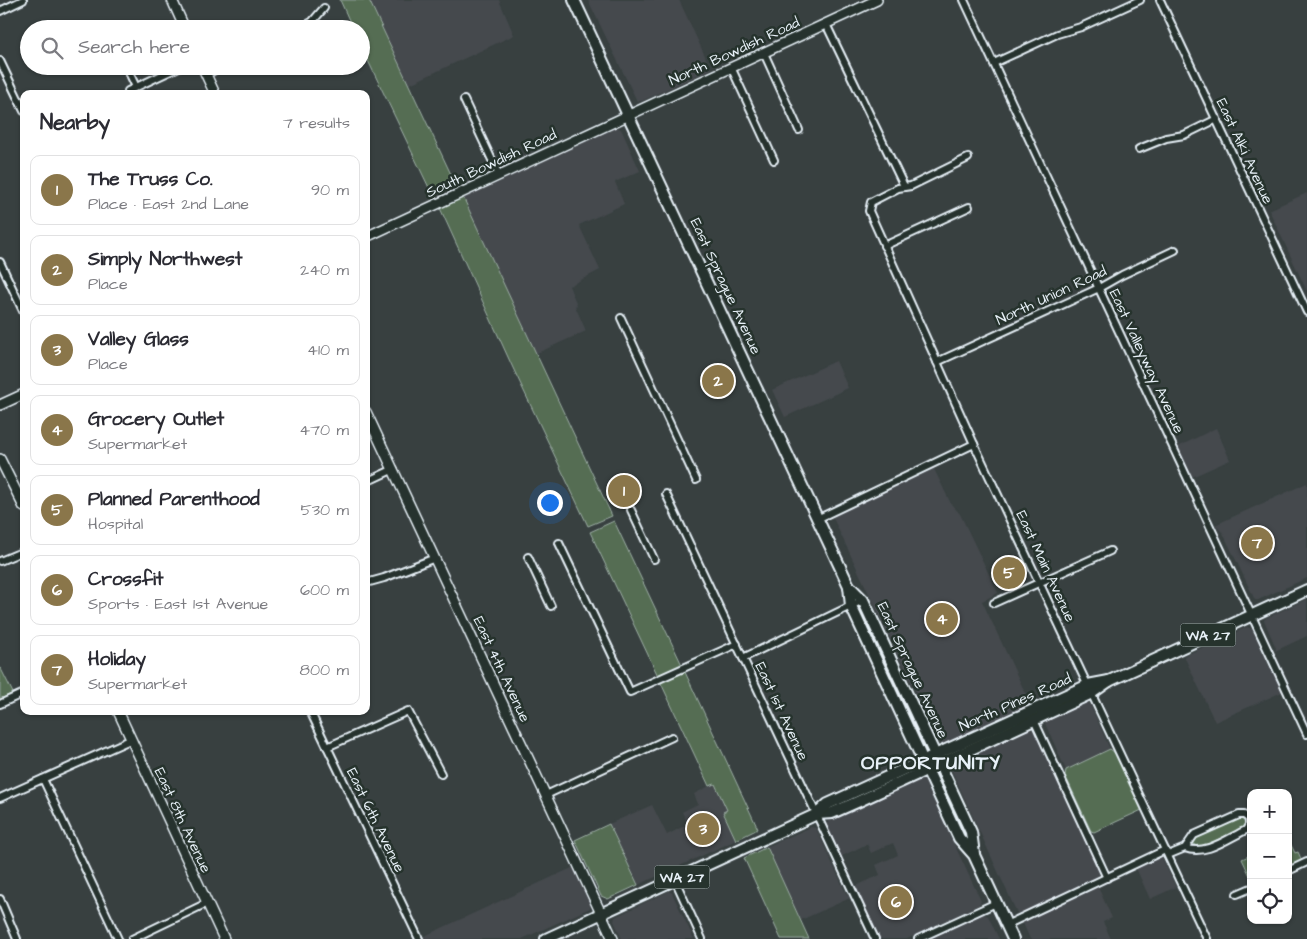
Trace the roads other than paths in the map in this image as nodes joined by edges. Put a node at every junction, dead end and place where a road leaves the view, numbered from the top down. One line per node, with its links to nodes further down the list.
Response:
1 (23, 0): 9 (street)
2 (172, 0): 10 (street)
3 (574, 0): 25 (main road, East Sprague Avenue)
4 (877, 0): 12 (street, North Bowdish Road)
5 (964, 0): 15 (street, East Valleyway Avenue)
6 (1140, 0): 15 (street)
7 (1160, 0): 26 (street, East Alki Avenue)
8 (324, 8): 11 (street)
9 (0, 11)
10 (181, 20)
11 (314, 20)
12 (826, 24): 13 (street, North Bowdish Road); 32 (street)
13 (764, 52): 16 (street, North Bowdish Road); 27 (street)
14 (0, 62): 24 (street)
15 (994, 63): 38 (street, East Valleyway Avenue)
16 (731, 67): 25 (street, North Bowdish Road); 30 (street)
17 (130, 75): 20 (street)
18 (162, 75): 20 (street)
19 (206, 75): 22 (street)
20 (136, 87): 21 (street)
21 (130, 90)
22 (213, 90)
23 (464, 100): 31 (street)
24 (20, 103)
25 (628, 114): 31 (street, South Bowdish Road); 54 (main road, East Sprague Avenue)
26 (1216, 119): 28 (street); 40 (street, East Alki Avenue)
27 (799, 130)
28 (1140, 149)
29 (968, 158): 32 (street)
30 (774, 160)
31 (499, 175): 34 (street, South Bowdish Road)
32 (904, 186): 35 (street, East Main Avenue)
33 (969, 207): 35 (street)
34 (370, 235)
35 (884, 246): 42 (street, East Main Avenue)
36 (1175, 250): 38 (street, North Union Road)
37 (0, 262): 39 (street)
38 (1099, 288): 42 (street, North Union Road); 70 (street, East Valleyway Avenue)
39 (20, 304)
40 (1307, 312)
41 (622, 318): 50 (street)
42 (937, 362): 46 (street, East Main Avenue)
43 (20, 396): 44 (street)
44 (0, 405)
45 (370, 420): 48 (street, East 4th Avenue)
46 (974, 444): 54 (street); 63 (street, East Main Avenue)
47 (0, 459): 52 (street)
48 (394, 469): 49 (street); 59 (street, East 4th Avenue)
49 (370, 480)
50 (696, 480)
51 (666, 494): 71 (street, East 1st Avenue)
52 (20, 499)
53 (631, 510): 60 (street)
54 (817, 519): 64 (main road, East Sprague Avenue)
55 (559, 543): 71 (street)
56 (1110, 551): 63 (street)
57 (20, 553): 61 (street)
58 (528, 557): 68 (street)
59 (435, 558): 62 (street); 87 (street, East 4th Avenue)
60 (654, 559)
61 (0, 562)
62 (370, 582)
63 (1039, 583): 67 (street); 73 (street, East Main Avenue)
64 (849, 586): 66 (main road, East Sprague Avenue); 69 (main road, East Sprague Avenue)
65 (1307, 590): 70 (main road, North Pines Road / WA 27)
66 (863, 600): 69 (street); 83 (main road, East Sprague Avenue)
67 (994, 603)
68 (552, 606)
69 (851, 606): 72 (street); 84 (main road, East Sprague Avenue)
70 (1252, 615): 73 (main road, North Pines Road / WA 27); 79 (street, East Valleyway Avenue)
71 (736, 644): 72 (street, East 1st Avenue)
72 (743, 658): 89 (street, East 1st Avenue)
73 (1090, 689): 78 (main road, North Pines Road / WA 27); 83 (main road, North Pines Road / WA 27); 91 (street, East Main Avenue)
74 (20, 695): 75 (street)
75 (0, 704)
76 (120, 715): 81 (street, East 8th Avenue)
77 (312, 715): 82 (street, East 6th Avenue)
78 (1034, 720): 83 (main road, North Pines Road / WA 27); 95 (street)
79 (1307, 734)
80 (672, 737): 87 (street)
81 (130, 740): 86 (street); 100 (street, East 8th Avenue)
82 (327, 747): 85 (street); 108 (street, East 6th Avenue)
83 (938, 759): 84 (main road, WA 27); 92 (main road, East Sprague Avenue)
84 (925, 765): 89 (main road, WA 27); 92 (main road, East Sprague Avenue)
85 (441, 774)
86 (43, 779): 88 (street); 105 (street)
87 (546, 796): 102 (street, East 4th Avenue)
88 (0, 798)
89 (817, 814): 96 (main road, WA 27); 112 (street, East 1st Avenue)
90 (1185, 848): 90 (street); 91 (street)
91 (1167, 853): 95 (street); 115 (street, East Main Avenue)
92 (974, 855): 101 (main road, East Sprague Avenue)
93 (1307, 862): 94 (street)
94 (1292, 869)
95 (1107, 878): 103 (street)
96 (674, 880): 102 (main road, WA 27); 111 (street)
97 (1247, 890): 98 (street)
98 (1237, 894)
99 (0, 899): 104 (street)
100 (207, 903): 106 (street); 107 (street, East 8th Avenue)
101 (996, 903): 103 (main road, East Sprague Avenue); 113 (street)
102 (601, 914): 109 (main road, WA 27); 110 (street, East 4th Avenue)
103 (1006, 925): 114 (main road, East Sprague Avenue)
104 (15, 938)
105 (118, 939)
106 (132, 939)
107 (224, 939)
108 (419, 939)
109 (546, 939)
110 (613, 939)
111 (702, 939)
112 (874, 939)
113 (918, 939)
114 (1013, 939)
115 (1207, 939)

